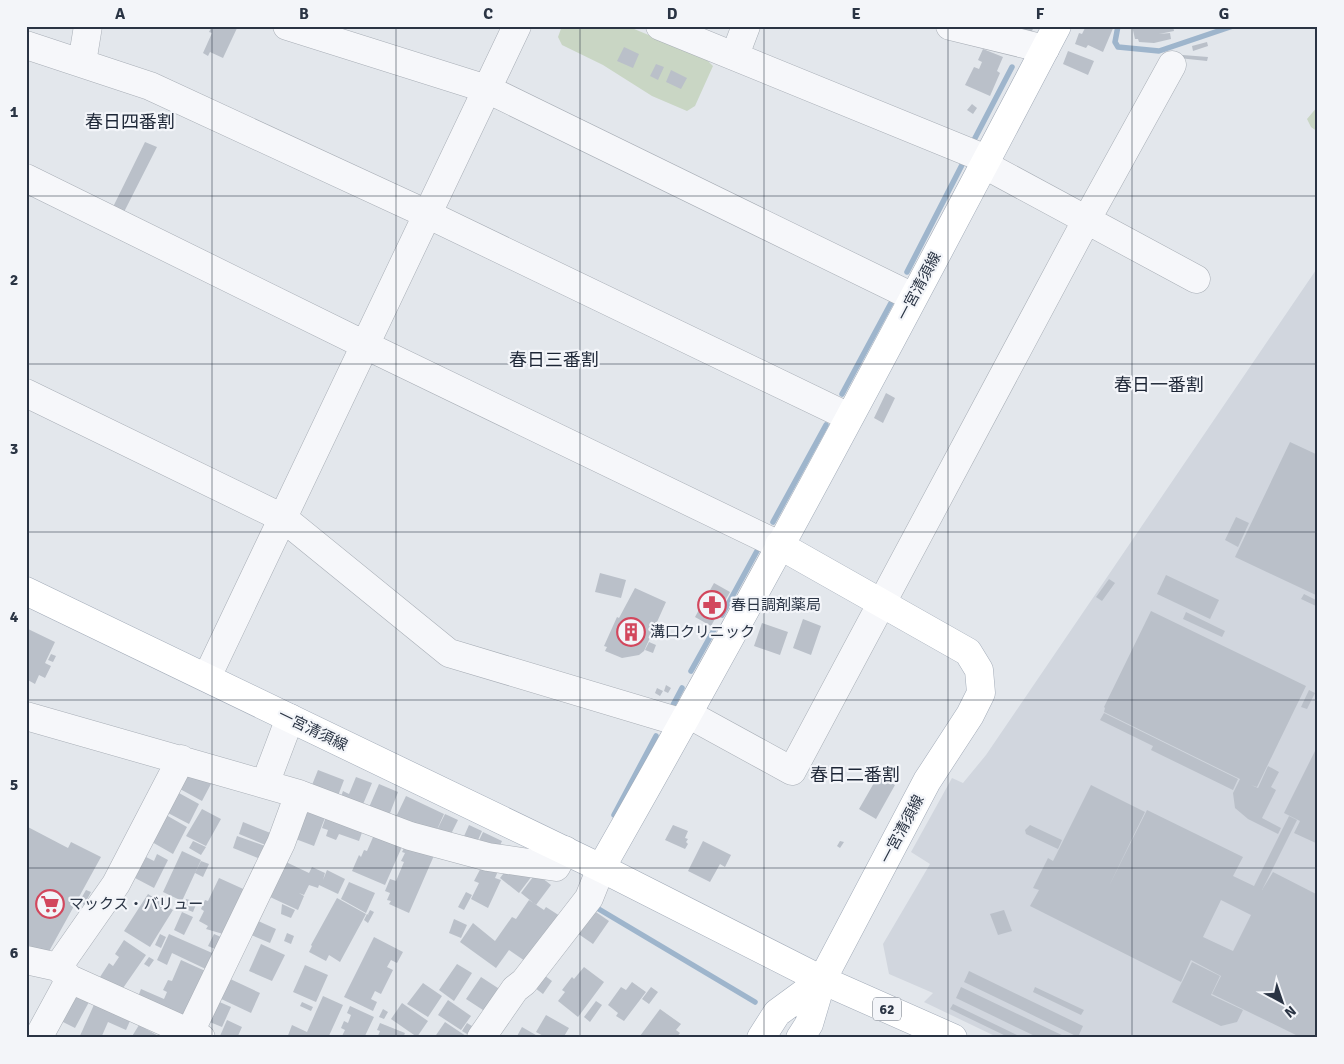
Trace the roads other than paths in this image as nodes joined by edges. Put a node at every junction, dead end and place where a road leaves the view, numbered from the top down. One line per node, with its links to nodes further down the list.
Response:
1 (88, 26): 10 (street)
2 (286, 26): 12 (street)
3 (517, 26): 12 (street)
4 (660, 26): 9 (street)
5 (746, 26): 9 (street)
6 (950, 26): 7 (street)
7 (1051, 38): 13 (main road, 一宮清須線)
8 (26, 45): 10 (street)
9 (735, 55): 13 (street)
10 (82, 64): 15 (street)
11 (1172, 65): 16 (street)
12 (487, 89): 15 (street); 18 (street)
13 (985, 162): 16 (street); 18 (main road, 一宮清須線)
14 (26, 178): 19 (street)
15 (427, 214): 19 (street); 21 (street)
16 (1086, 219): 17 (street); 25 (street)
17 (1196, 280)
18 (913, 297): 21 (main road, 一宮清須線)
19 (365, 345): 22 (street); 23 (street)
20 (26, 393): 22 (street)
21 (849, 417): 23 (main road, 一宮清須線)
22 (283, 518): 26 (street); 29 (street)
23 (779, 545): 25 (main road, 一宮清須線); 29 (main road, 一宮清須線)
24 (26, 591): 26 (main road, 一宮清須線)
25 (880, 603): 29 (street); 37 (main road, 一宮清須線)
26 (206, 677): 28 (main road, 一宮清須線)
27 (26, 716): 30 (street)
28 (290, 718): 31 (street); 33 (main road, 一宮清須線)
29 (685, 718): 34 (main road, 一宮清須線)
30 (181, 759): 31 (street); 36 (street)
31 (265, 784): 32 (street)
32 (299, 794): 33 (street); 38 (street)
33 (565, 850): 34 (main road, 一宮清須線)
34 (601, 868): 37 (main road, 一宮清須線); 41 (street)
35 (26, 960): 36 (street)
36 (64, 973): 38 (street); 40 (street)
37 (822, 980): 39 (main road); 42 (main road); 43 (main road, 62)
38 (189, 1035)
39 (802, 1037)
40 (38, 1038)
41 (481, 1038)
42 (761, 1038)
43 (952, 1038)

